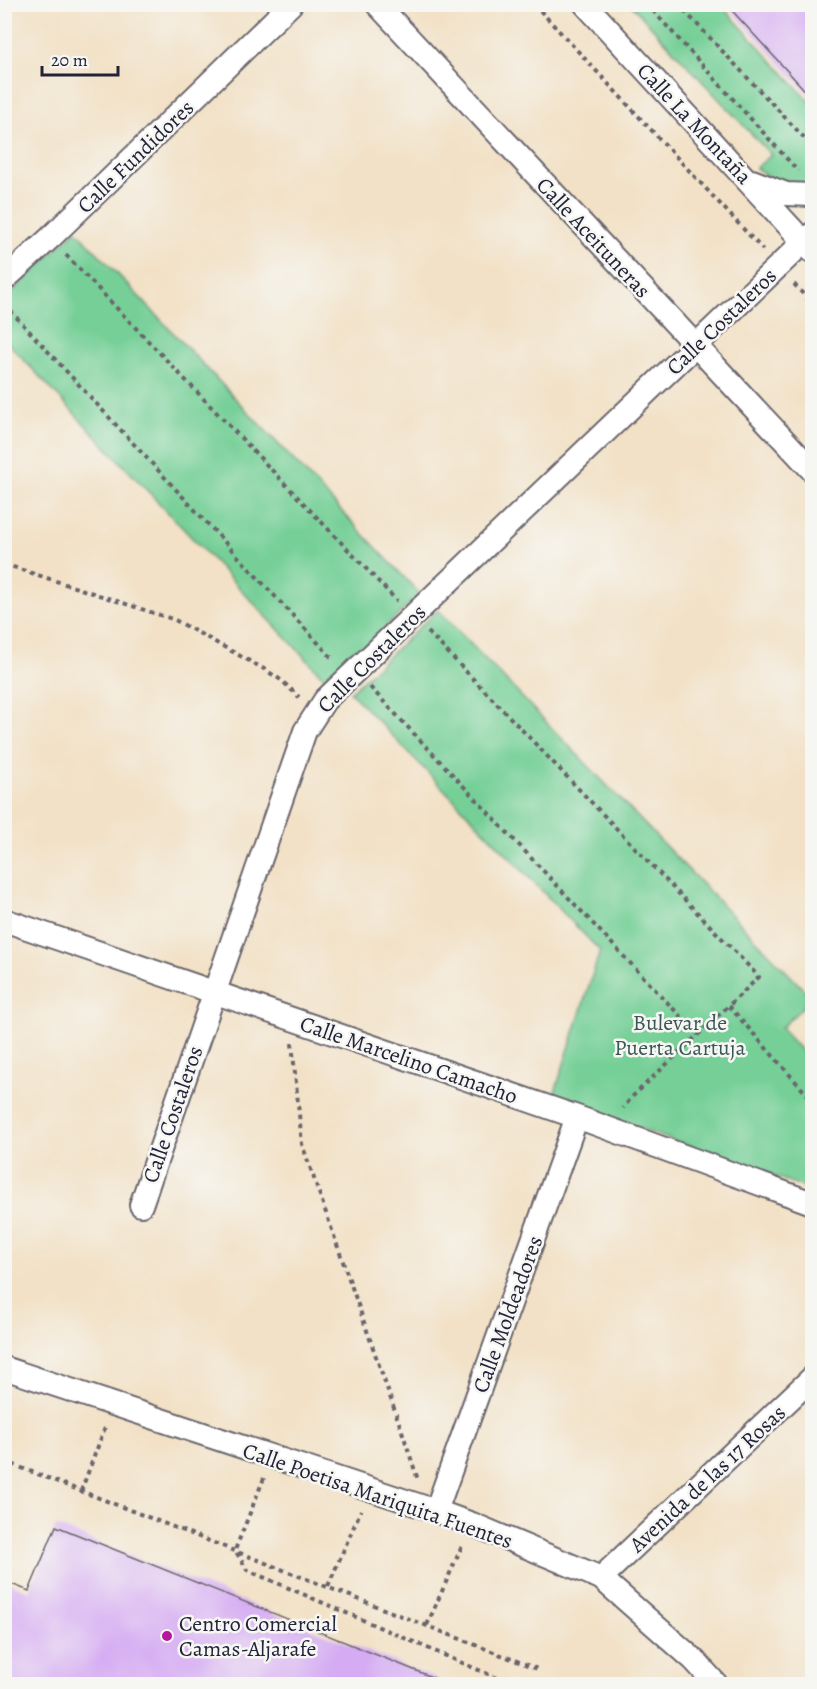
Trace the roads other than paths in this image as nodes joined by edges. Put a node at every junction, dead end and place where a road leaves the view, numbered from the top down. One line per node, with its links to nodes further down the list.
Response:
1 (291, 4): 7 (street, Calle Fundidores)
2 (377, 4): 8 (street, Calle Aceituneras)
3 (585, 4): 4 (street, Calle La Montaña)
4 (746, 178): 5 (street); 6 (street, Calle La Montaña)
5 (809, 187)
6 (810, 242): 8 (street, Calle Costaleros)
7 (4, 280)
8 (695, 346): 9 (street, Calle Aceituneras); 11 (street, Calle Costaleros)
9 (813, 470)
10 (4, 920): 11 (street, Calle Marcelino Camacho)
11 (215, 991): 12 (street, Calle Marcelino Camacho); 14 (street, Calle Costaleros)
12 (577, 1117): 13 (street, Calle Marcelino Camacho); 17 (street, Calle Moldeadores)
13 (813, 1203)
14 (141, 1205)
15 (4, 1368): 17 (street, Calle Poetisa Mariquita Fuentes)
16 (813, 1378): 18 (street, Avenida de las 17 Rosas)
17 (429, 1509): 18 (street, Calle Poetisa Mariquita Fuentes)
18 (601, 1578): 19 (street, Calle Poetisa Mariquita Fuentes)
19 (716, 1684)

